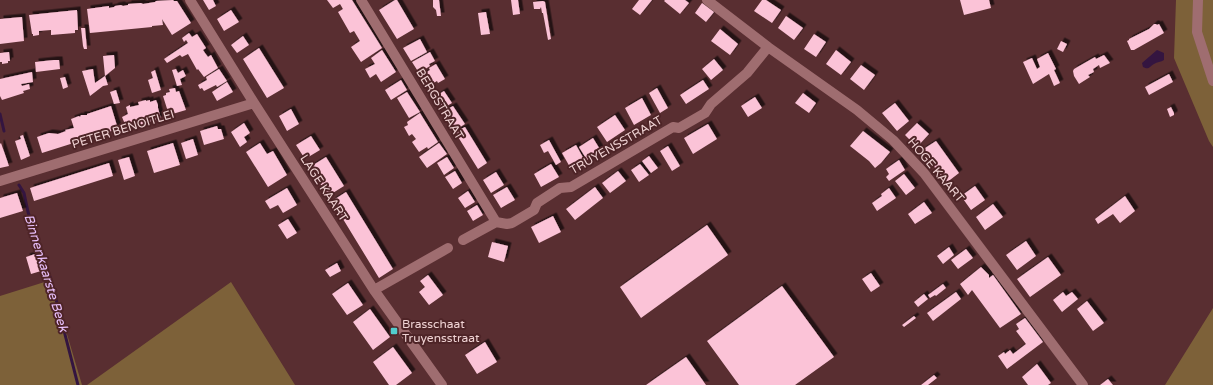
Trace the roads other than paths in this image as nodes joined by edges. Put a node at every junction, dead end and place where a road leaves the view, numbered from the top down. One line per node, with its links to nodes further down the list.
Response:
1 (190, 0): 7 (street, LAGE KAART)
2 (361, 0): 9 (street, BERGSTRAAT)
3 (707, 0): 5 (street, HOGE KAART)
4 (1198, 0): 6 (street)
5 (768, 47): 9 (street, TRUYENSSTRAAT); 14 (street, HOGE KAART)
6 (1213, 80)
7 (254, 103): 8 (street, PETER BENOITLEI); 12 (street, LAGE KAART)
8 (0, 181)
9 (496, 222): 10 (street, TRUYENSSTRAAT)
10 (463, 240)
11 (448, 248): 12 (street)
12 (374, 290): 13 (street, LAGE KAART)
13 (442, 385)
14 (1083, 385)

